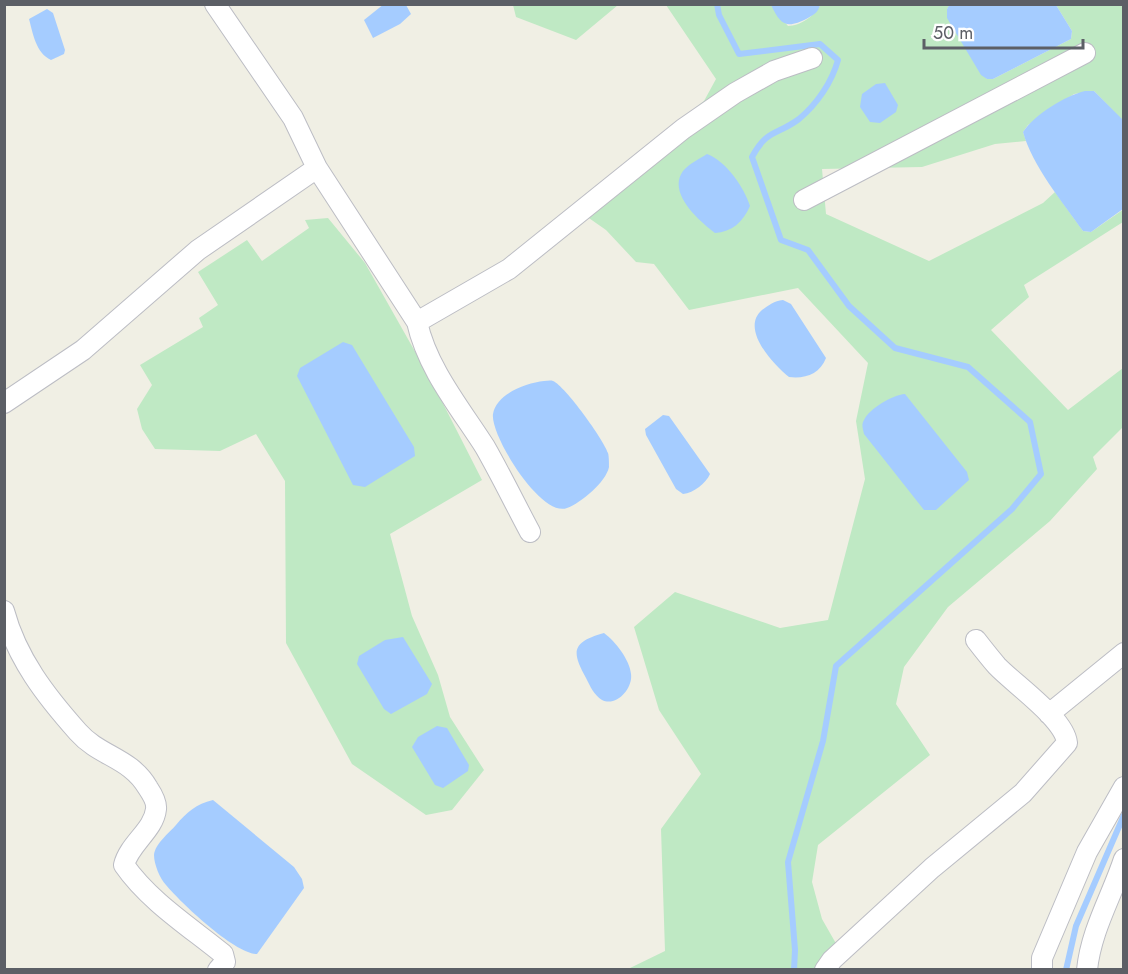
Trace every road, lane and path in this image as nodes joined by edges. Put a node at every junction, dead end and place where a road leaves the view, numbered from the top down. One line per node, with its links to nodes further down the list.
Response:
1 (214, 4): 4 (street)
2 (1085, 53): 5 (street)
3 (812, 58): 6 (street)
4 (317, 168): 6 (street); 7 (street)
5 (804, 200)
6 (417, 322): 8 (street)
7 (4, 403)
8 (530, 532)
9 (4, 611): 15 (street)
10 (976, 640): 12 (street)
11 (1124, 653): 12 (street)
12 (1049, 714): 16 (street)
13 (1124, 787): 17 (street)
14 (1124, 859): 18 (street)
15 (218, 969)
16 (825, 969)
17 (1042, 969)
18 (1087, 969)

